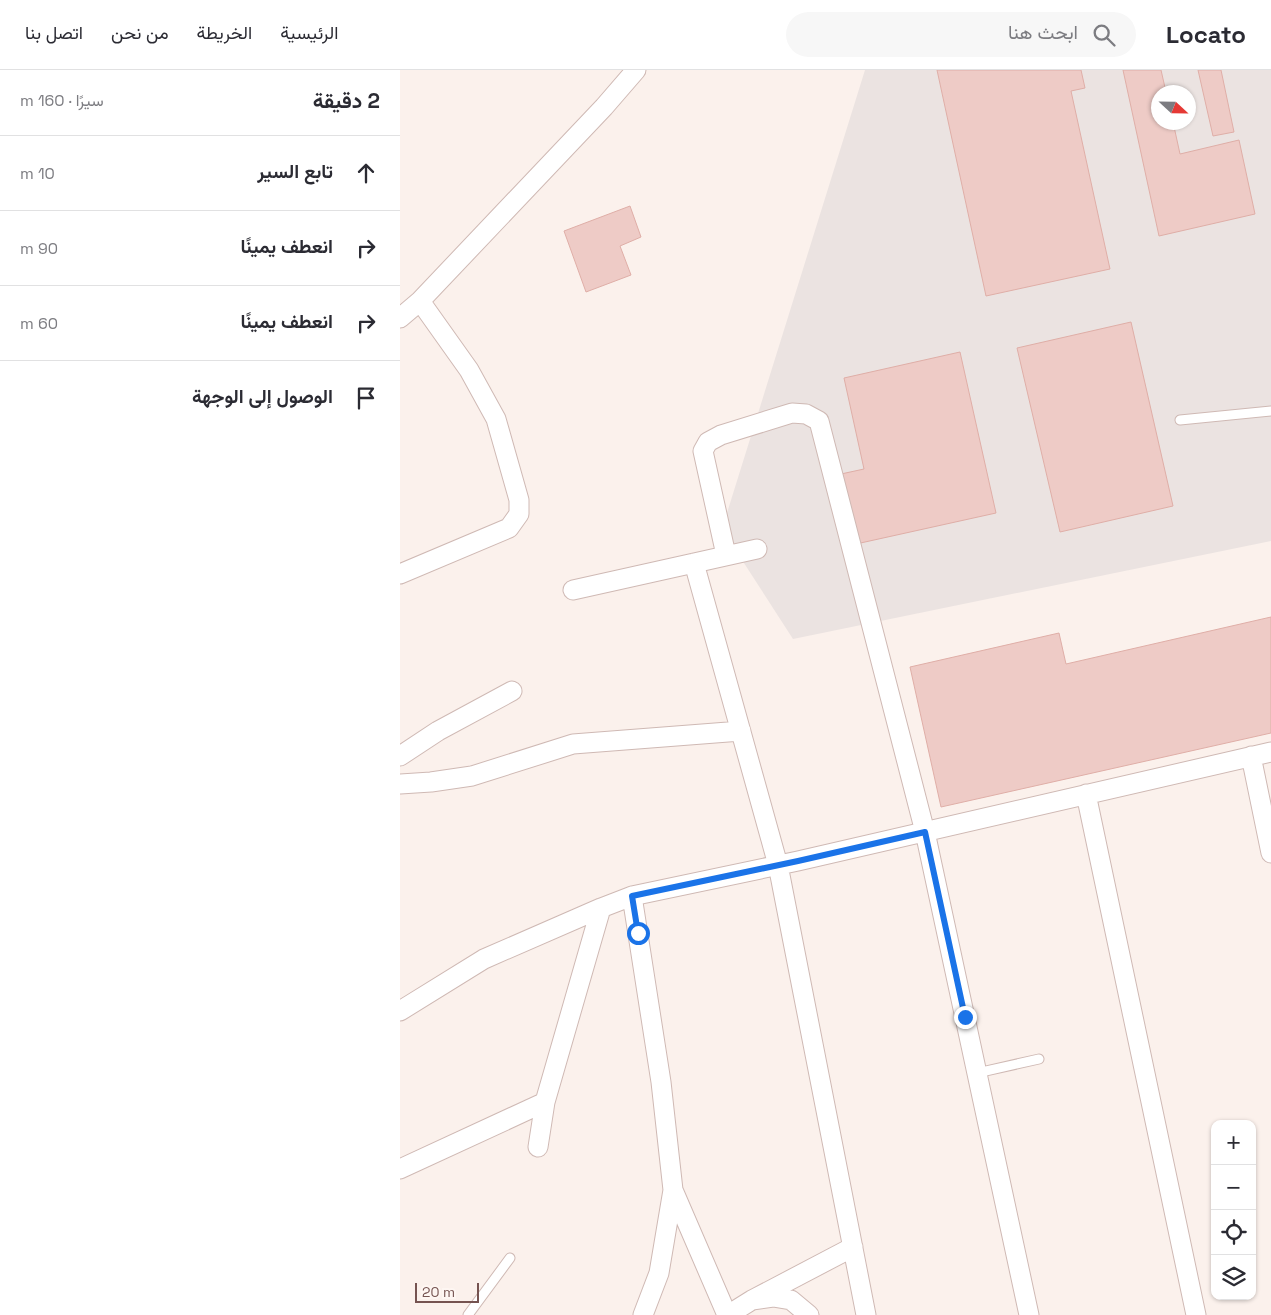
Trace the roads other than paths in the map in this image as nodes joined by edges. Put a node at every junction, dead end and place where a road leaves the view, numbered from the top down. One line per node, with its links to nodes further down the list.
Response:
1 (636, 70): 2 (street)
2 (420, 301): 3 (street); 9 (street)
3 (400, 318)
4 (1271, 411): 5 (lane)
5 (1180, 420)
6 (756, 549): 7 (street)
7 (726, 555): 8 (street); 18 (street)
8 (694, 563): 10 (street); 12 (street)
9 (400, 574)
10 (573, 590)
11 (512, 691): 14 (street)
12 (741, 731): 16 (street); 20 (street)
13 (1271, 752): 15 (street)
14 (400, 756)
15 (1251, 756): 17 (street); 19 (street)
16 (400, 784)
17 (1086, 794): 18 (street); 39 (street)
18 (925, 832): 20 (street); 25 (street)
19 (1271, 853)
20 (778, 865): 21 (street); 30 (street)
21 (632, 896): 22 (street); 29 (street)
22 (601, 908): 23 (street); 26 (street)
23 (400, 1011)
24 (1039, 1059): 25 (lane)
25 (977, 1073): 38 (street)
26 (545, 1102): 27 (street); 28 (street)
27 (538, 1147)
28 (400, 1169)
29 (673, 1190): 34 (street); 35 (street)
30 (853, 1247): 32 (street); 37 (street)
31 (510, 1258): 33 (lane)
32 (752, 1300): 35 (street); 36 (street)
33 (468, 1315)
34 (642, 1315)
35 (728, 1315)
36 (809, 1315)
37 (866, 1315)
38 (1029, 1315)
39 (1196, 1315)

